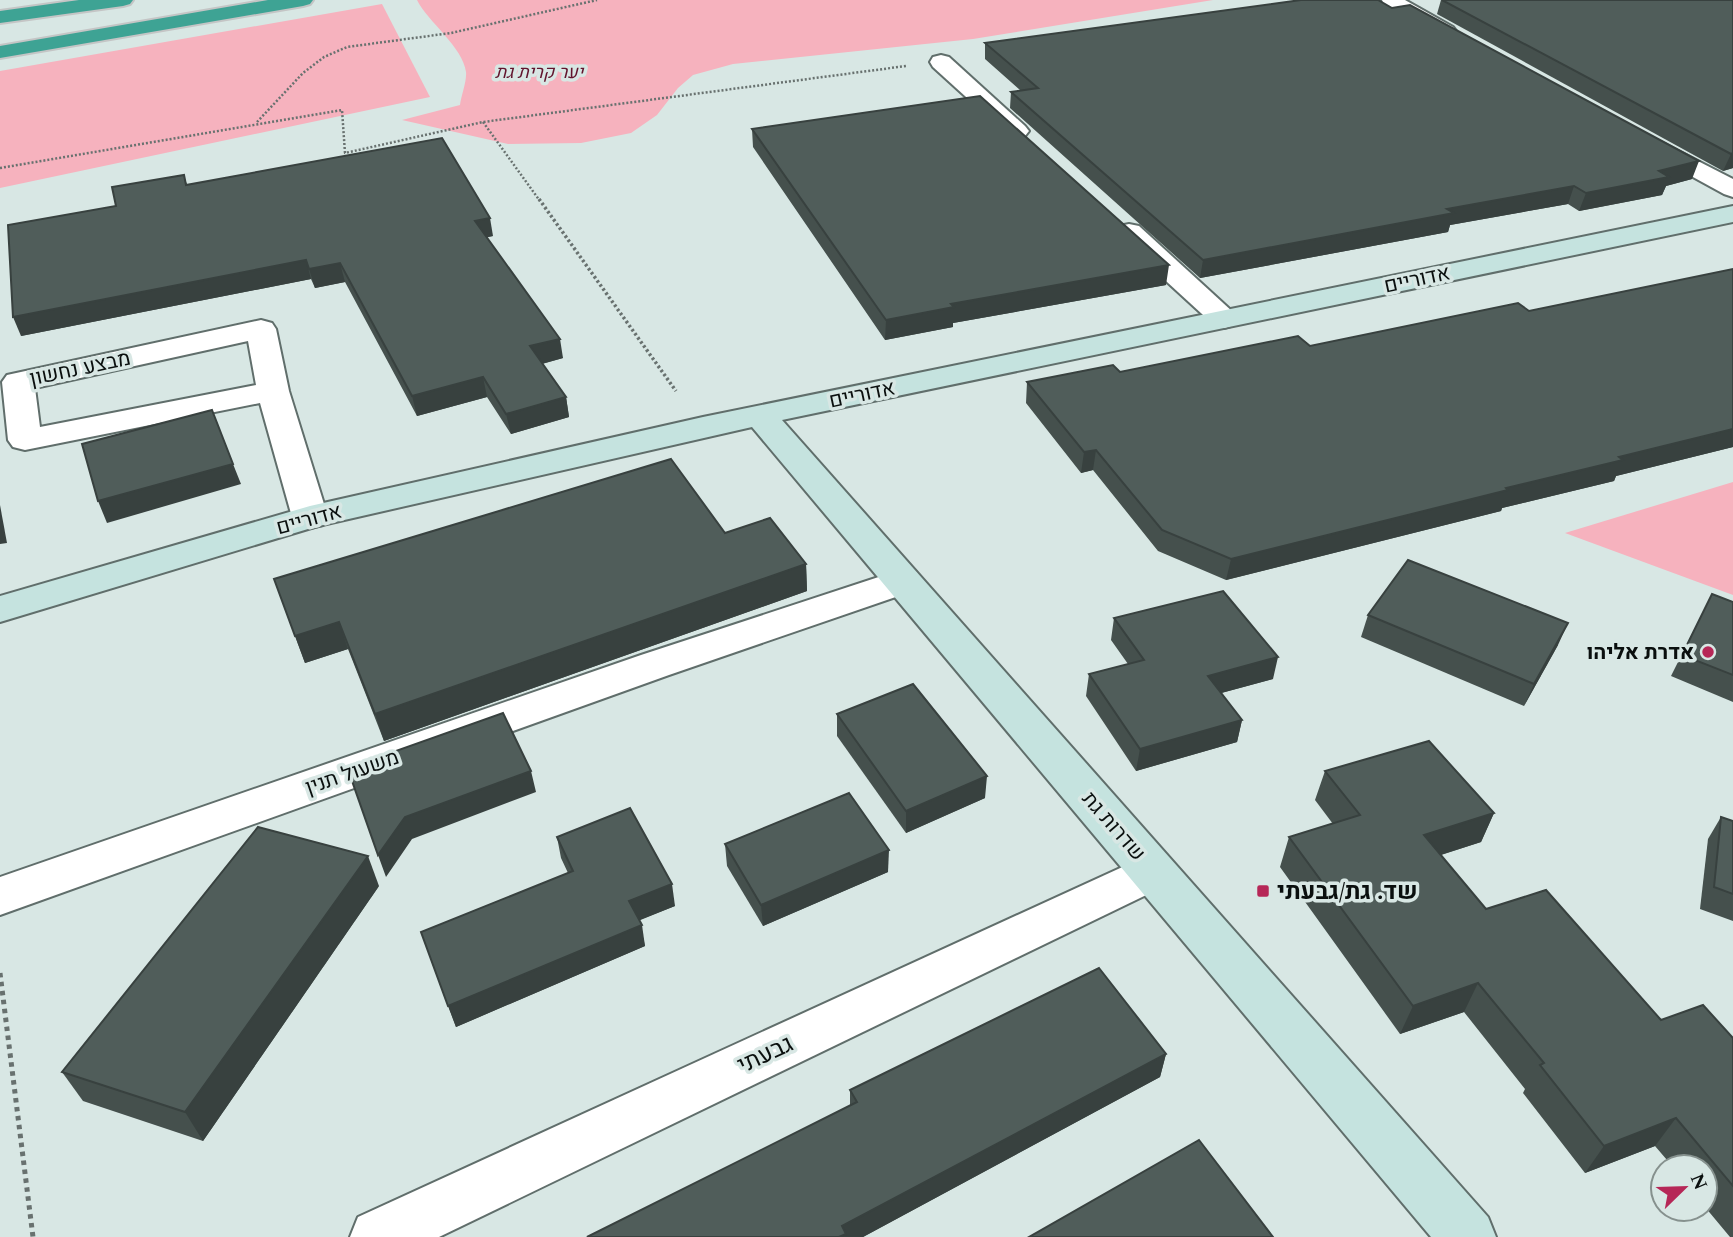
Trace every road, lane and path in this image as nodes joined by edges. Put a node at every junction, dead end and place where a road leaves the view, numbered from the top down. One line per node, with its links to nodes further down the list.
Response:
1 (123, 0): 5 (highway)
2 (303, 0): 7 (highway)
3 (597, 0): 10 (path)
4 (1395, 0): 6 (street)
5 (0, 17)
6 (1465, 41)
7 (0, 52)
8 (941, 62): 9 (path); 12 (street)
9 (483, 122): 10 (path); 20 (path)
10 (256, 124): 13 (path)
11 (1635, 135): 14 (street)
12 (1032, 144)
13 (0, 168)
14 (1733, 190)
15 (1733, 214): 17 (street, אדוריים)
16 (1113, 218): 17 (street)
17 (1224, 319): 19 (street, אדוריים)
18 (273, 391): 18 (street, מבצע נחשון); 21 (street, מבצע נחשון)
19 (760, 415): 20 (street, אדוריים); 22 (street, שדרות גת)
20 (703, 427): 21 (street, אדוריים)
21 (310, 517): 23 (street, אדוריים)
22 (903, 581): 24 (street, שדרות גת); 25 (street, משעול תנין)
23 (0, 609)
24 (1153, 871): 27 (street, שדרות גת); 29 (street, גבעתי)
25 (0, 896)
26 (0, 974): 28 (path)
27 (1461, 1235)
28 (33, 1237)
29 (378, 1237)

